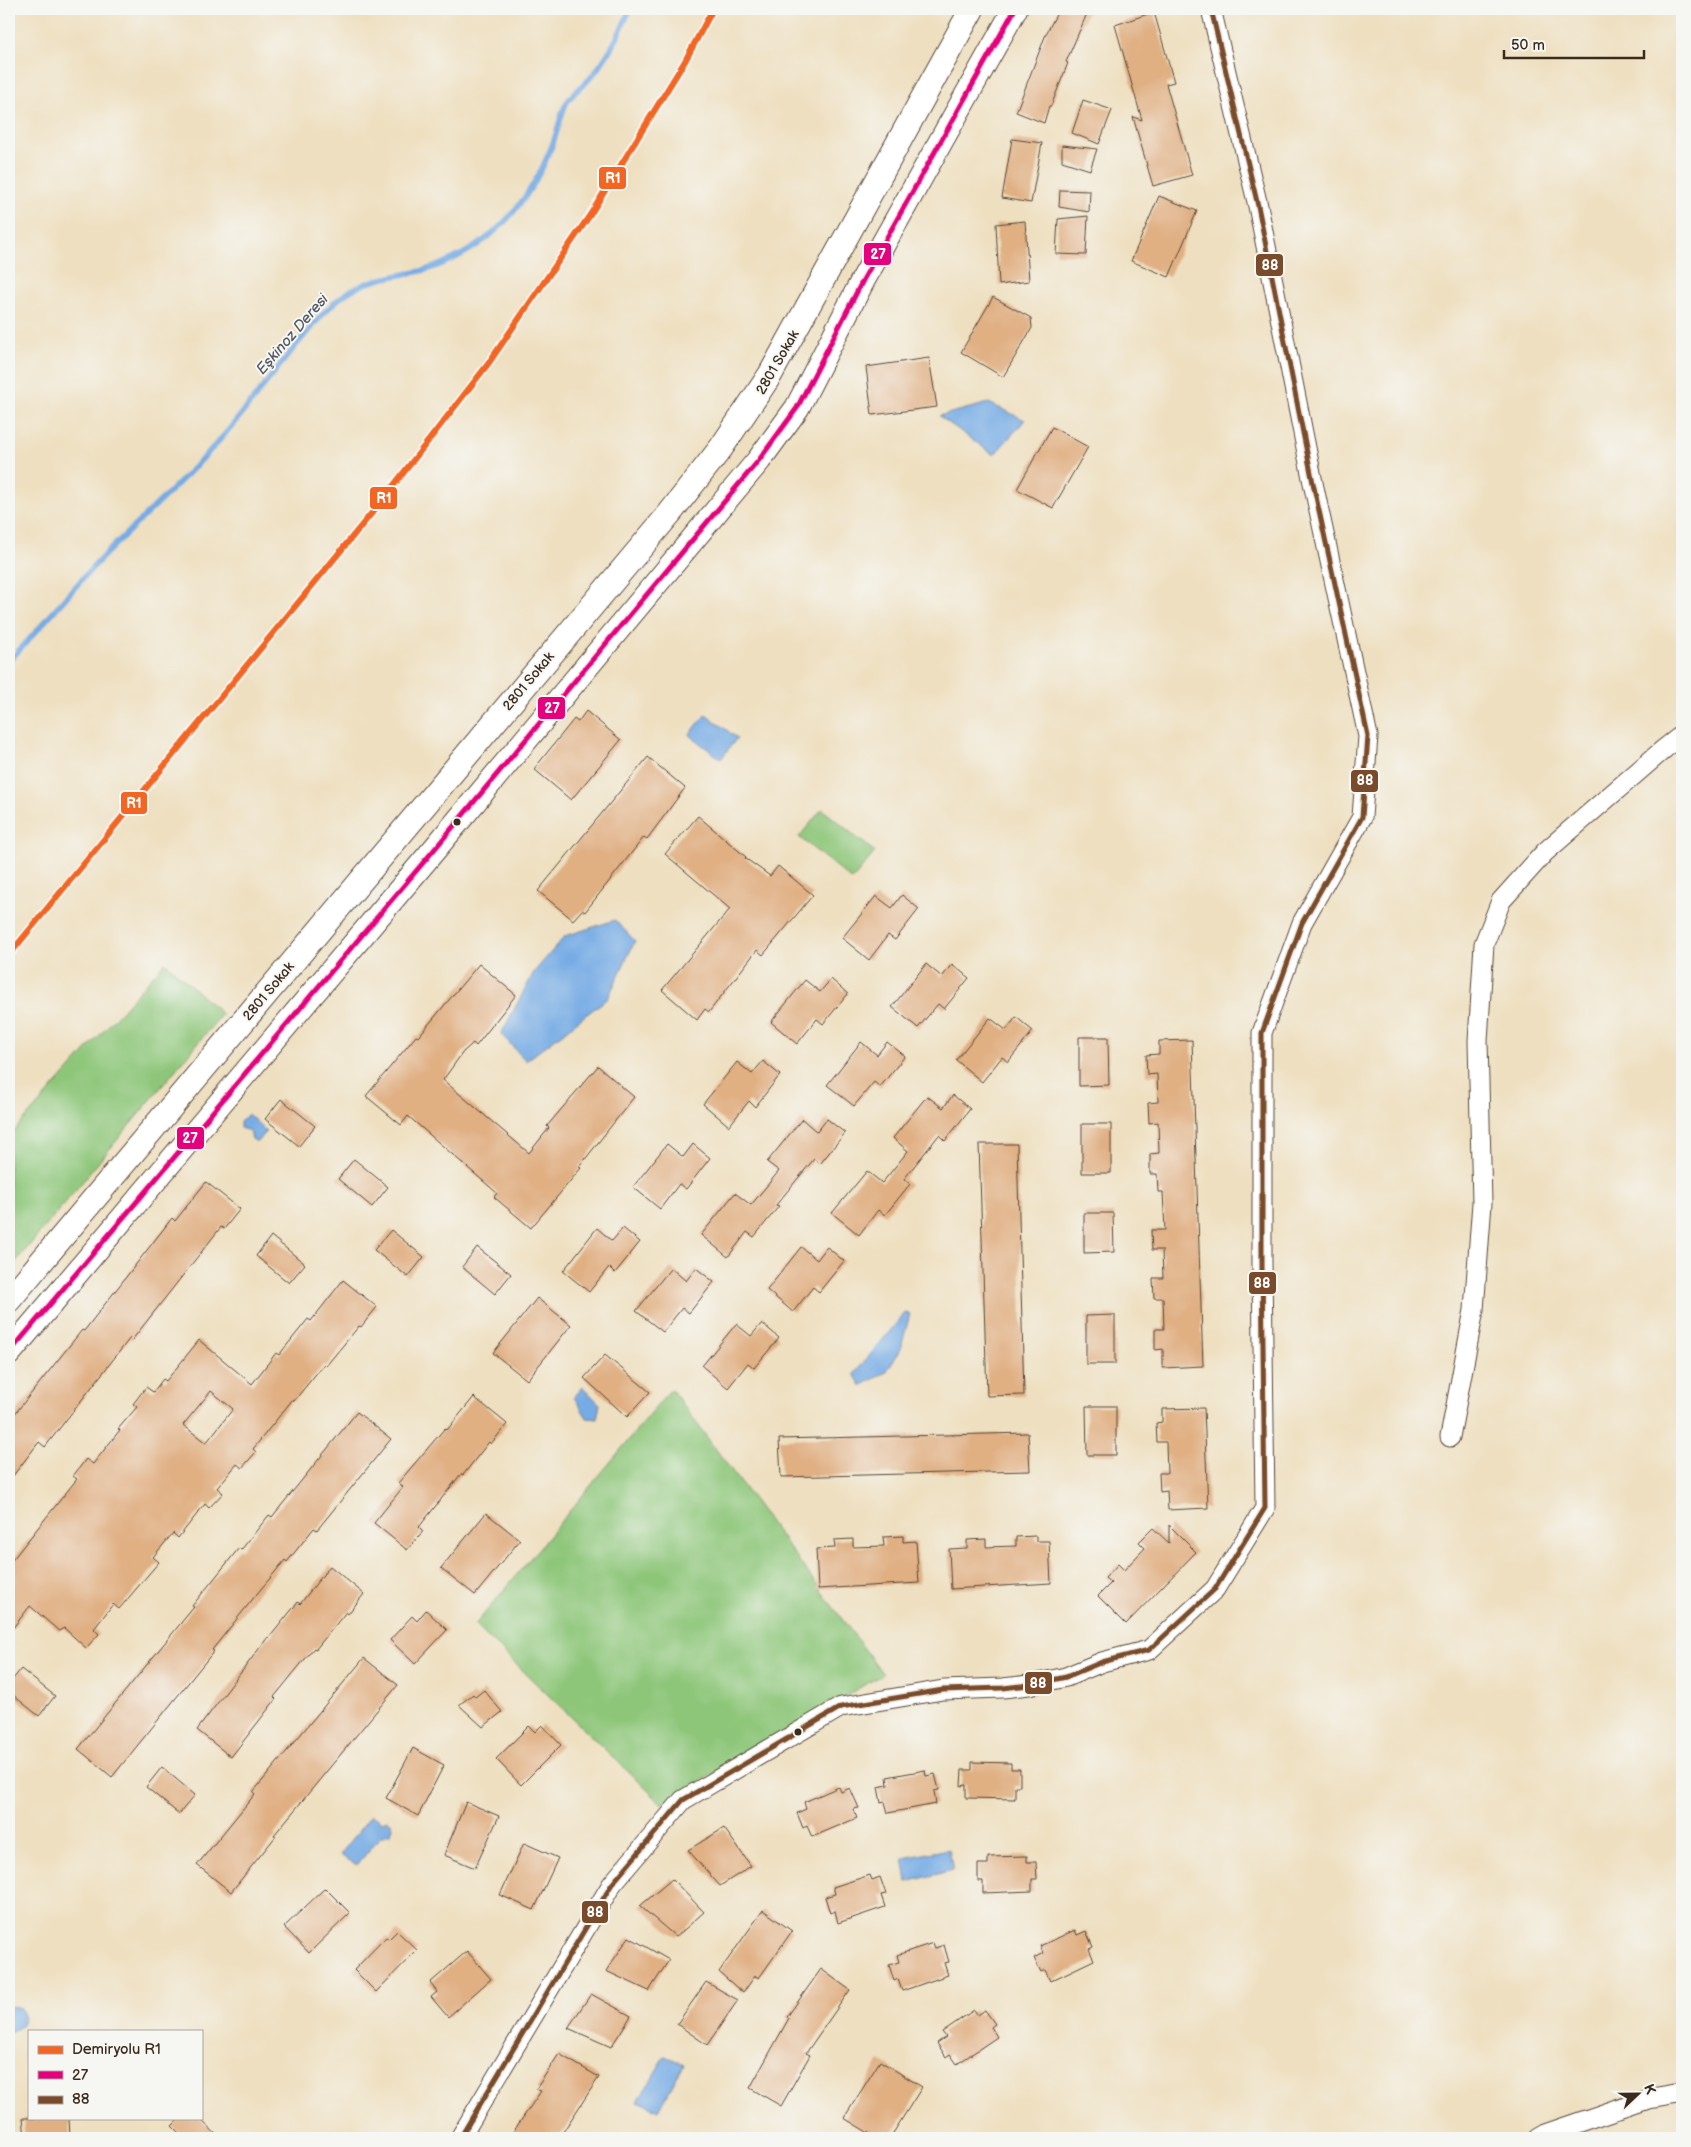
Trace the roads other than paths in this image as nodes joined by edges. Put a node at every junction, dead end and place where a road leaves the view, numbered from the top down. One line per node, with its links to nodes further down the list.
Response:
1 (972, 9): 5 (main road, 2801 Sokak)
2 (1015, 9): 6 (main road)
3 (1211, 9): 9 (street)
4 (1682, 735): 7 (street)
5 (9, 1300)
6 (9, 1353)
7 (1450, 1437)
8 (1682, 2093): 10 (street)
9 (460, 2138)
10 (1538, 2138)

